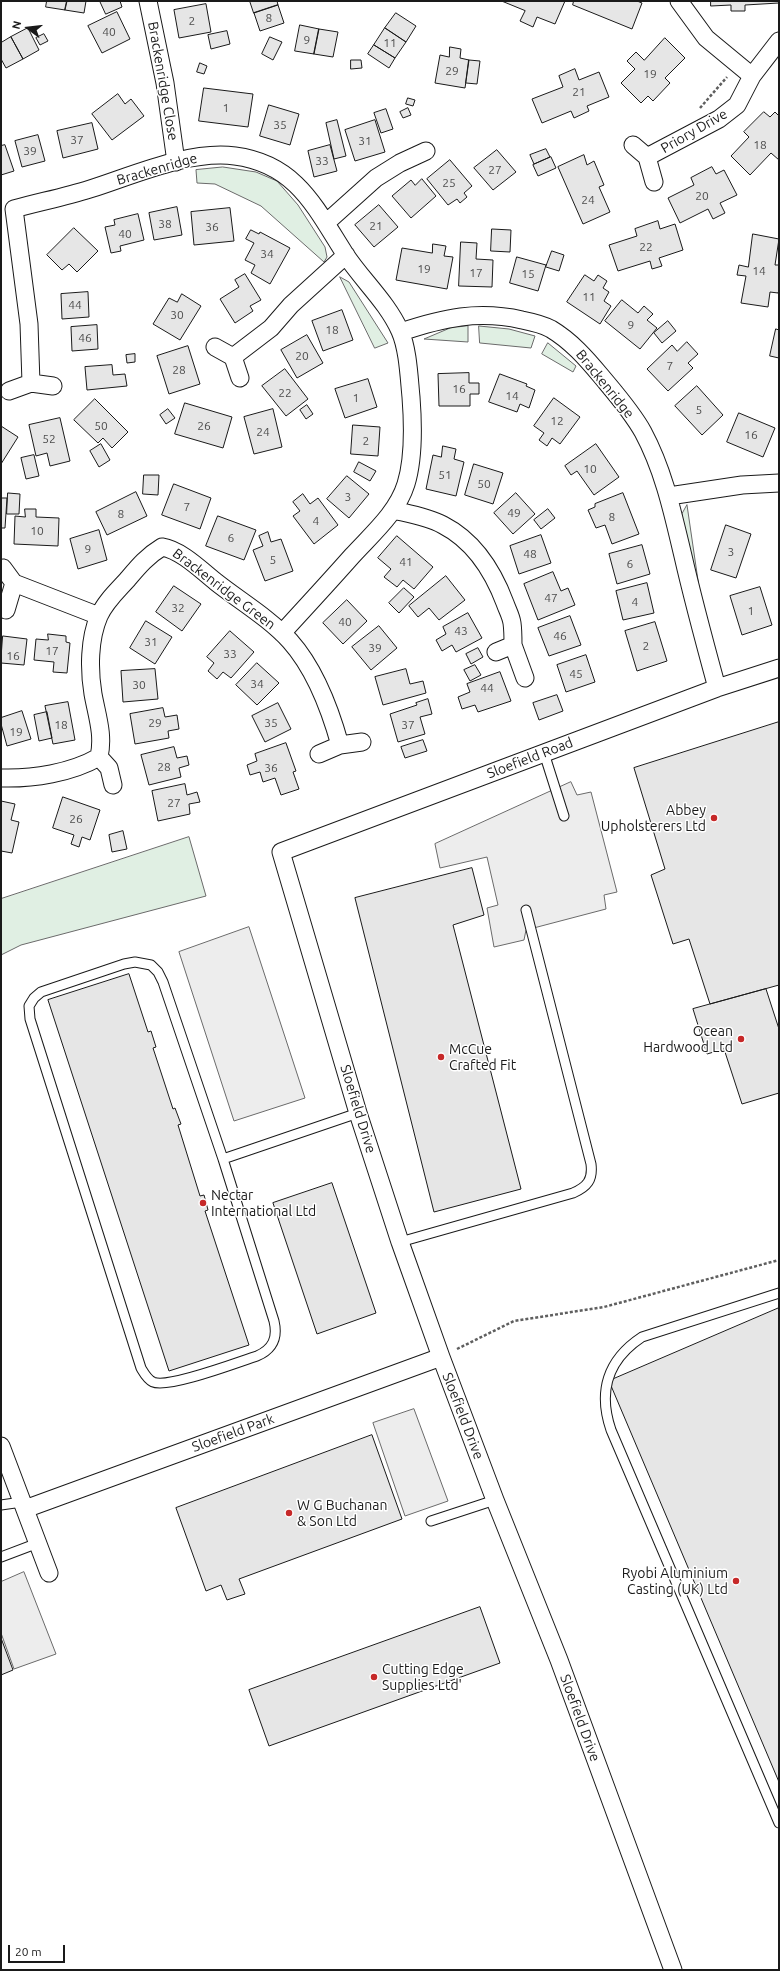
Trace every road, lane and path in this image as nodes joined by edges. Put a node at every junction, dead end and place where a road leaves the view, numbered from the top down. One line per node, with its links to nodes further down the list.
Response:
1 (148, 1): 10 (street, Brackenridge Close)
2 (679, 1): 4 (street)
3 (779, 41): 5 (street, Priory Drive)
4 (738, 65): 5 (street); 6 (path)
5 (752, 76): 9 (street, Priory Drive)
6 (697, 110)
7 (633, 145): 9 (street, Priory Drive)
8 (426, 151): 13 (street)
9 (647, 157): 11 (street, Priory Drive)
10 (176, 162): 12 (street, Brackenridge); 13 (street, Brackenridge)
11 (654, 182)
12 (8, 211): 19 (street, Brackenridge)
13 (327, 222): 14 (street, Brackenridge)
14 (346, 256): 15 (street, Brackenridge); 17 (street)
15 (401, 332): 23 (street, Brackenridge); 24 (street, Brackenridge Green)
16 (214, 347): 17 (street)
17 (233, 357): 18 (street)
18 (240, 378)
19 (31, 383): 20 (street); 21 (street)
20 (53, 386)
21 (9, 391)
22 (779, 483): 23 (street)
23 (669, 496): 34 (street, Brackenridge)
24 (393, 510): 29 (street, Brackenridge Green); 30 (street)
25 (3, 568): 26 (street)
26 (14, 583): 27 (street); 28 (street)
27 (6, 610)
28 (99, 616): 29 (street, Brackenridge Green); 39 (street, Brackenridge Green)
29 (282, 633): 36 (street, Brackenridge Green)
30 (513, 645): 31 (street); 33 (street)
31 (496, 652)
32 (779, 668): 34 (street, Sloefield Road)
33 (525, 678)
34 (716, 688): 37 (street, Sloefield Road)
35 (362, 742): 36 (street)
36 (340, 745): 38 (street)
37 (544, 753): 42 (lane); 43 (street, Sloefield Road)
38 (319, 754)
39 (99, 757): 40 (street); 41 (street)
40 (1, 778)
41 (113, 784)
42 (564, 816)
43 (281, 852): 45 (street, Sloefield Drive)
44 (526, 910): 47 (lane)
45 (358, 1113): 46 (lane); 47 (street, Sloefield Drive)
46 (223, 1159): 46 (lane)
47 (400, 1242): 50 (street, Sloefield Drive)
48 (779, 1260): 50 (path)
49 (779, 1293): 59 (lane)
50 (440, 1357): 52 (street, Sloefield Drive); 54 (street, Sloefield Park)
51 (1, 1446): 54 (street)
52 (495, 1500): 55 (lane); 60 (street, Sloefield Drive)
53 (1, 1505): 54 (lane)
54 (23, 1505): 56 (street)
55 (431, 1521)
56 (38, 1543): 57 (lane); 58 (street)
57 (1, 1557)
58 (49, 1573)
59 (779, 1823)
60 (673, 1970)

